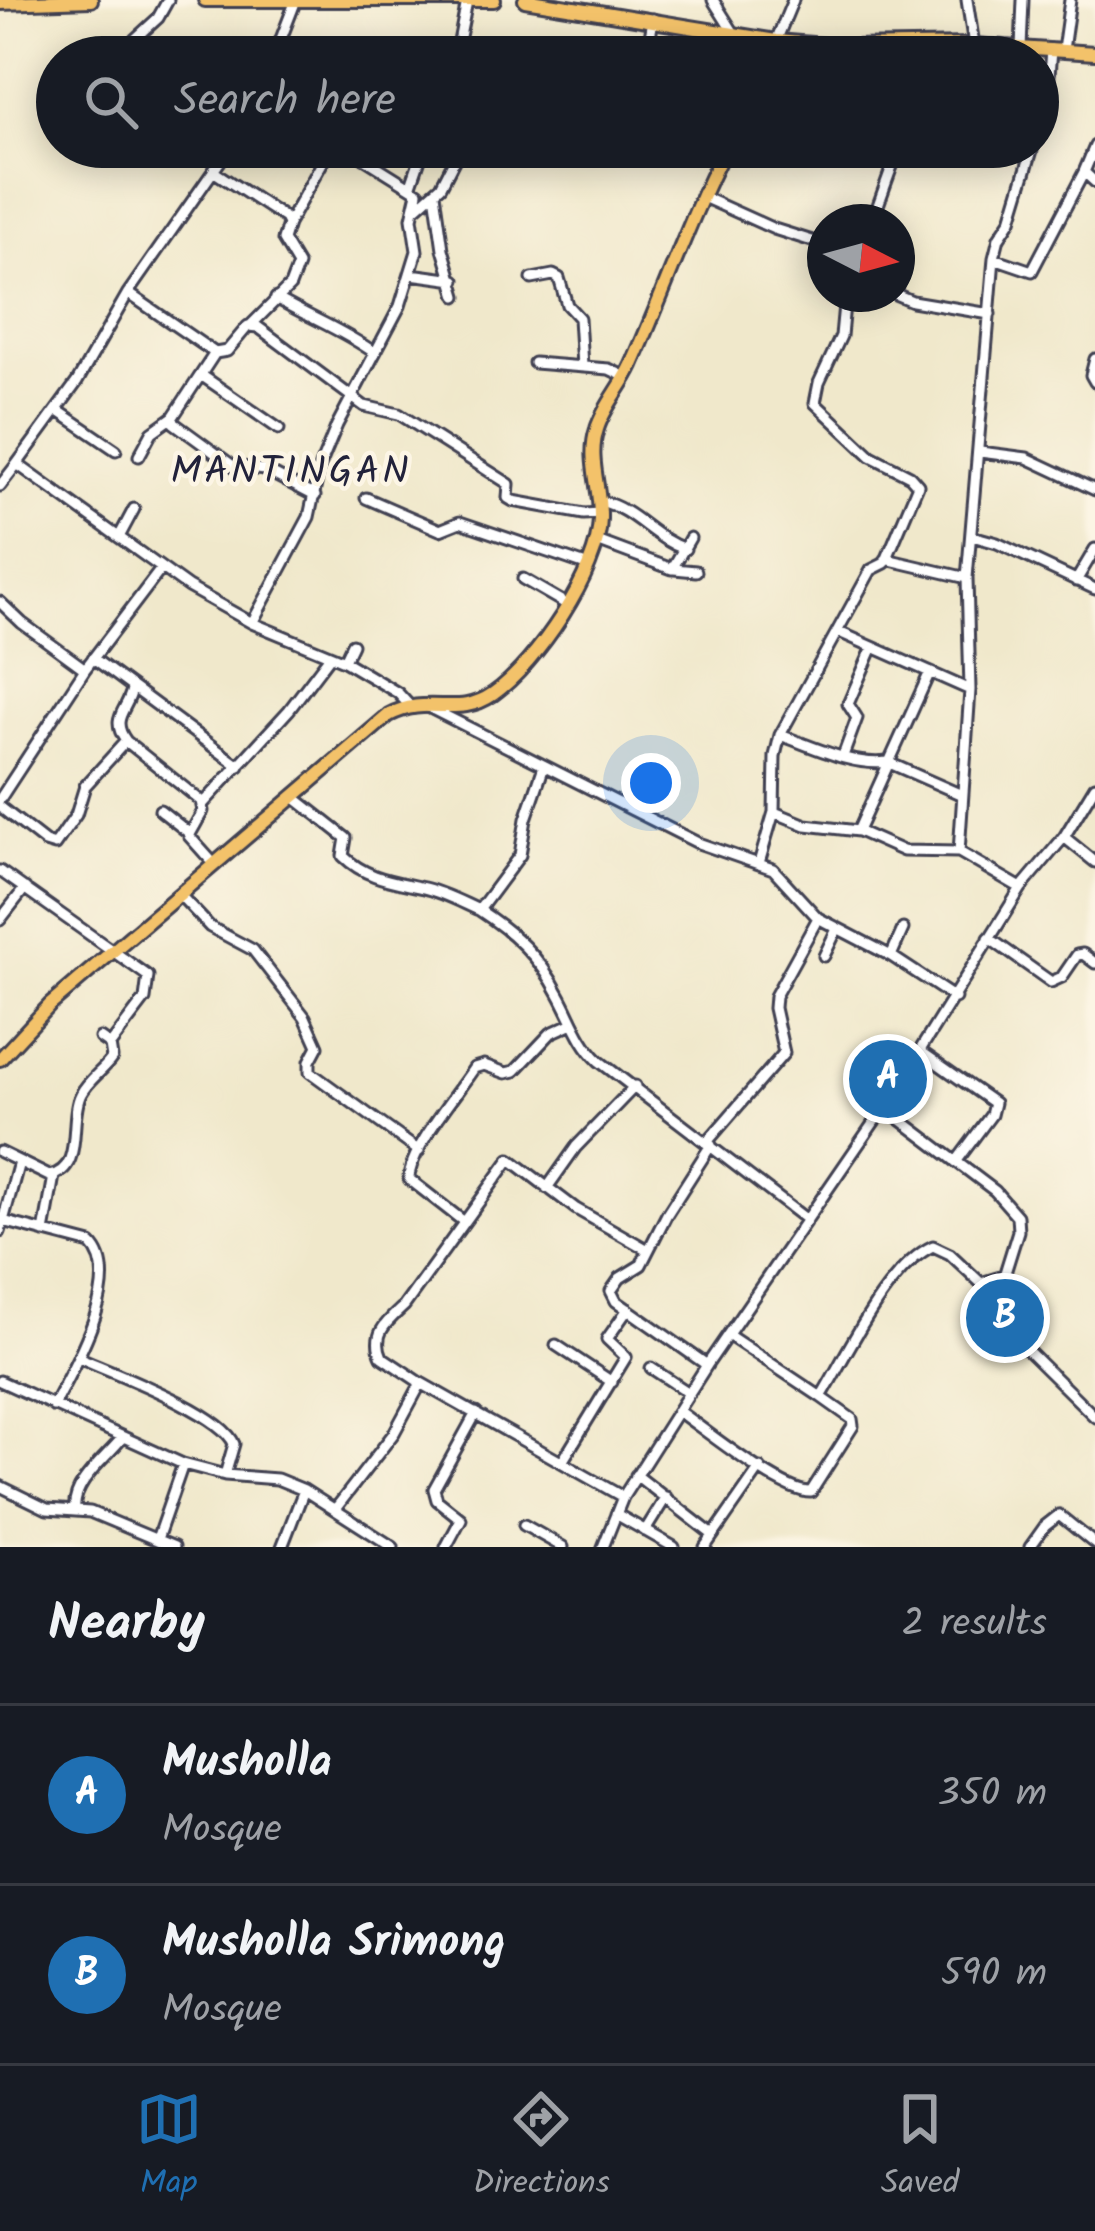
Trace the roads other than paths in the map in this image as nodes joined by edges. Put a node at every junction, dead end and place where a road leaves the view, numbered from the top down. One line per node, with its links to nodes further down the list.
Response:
1 (91, 0): 14 (main road)
2 (168, 0): 17 (street)
3 (205, 0): 4 (main road)
4 (296, 0): 12 (main road); 18 (street)
5 (493, 0): 13 (main road)
6 (526, 0): 15 (main road)
7 (713, 0): 16 (street)
8 (793, 0): 22 (street)
9 (967, 0): 23 (street)
10 (1023, 0): 24 (street)
11 (1070, 0): 25 (street)
12 (409, 1): 13 (main road)
13 (467, 1): 19 (street)
14 (0, 3)
15 (653, 19): 16 (main road); 20 (street)
16 (735, 35): 21 (main road)
17 (138, 36)
18 (282, 36)
19 (460, 36)
20 (650, 36)
21 (742, 36)
22 (778, 36)
23 (973, 36)
24 (1022, 36)
25 (1059, 42)
26 (1059, 50): 27 (main road)
27 (1095, 53)
28 (1095, 146): 38 (street)
29 (215, 168): 37 (street)
30 (319, 168): 45 (street)
31 (382, 168): 40 (street)
32 (417, 168): 40 (street)
33 (449, 168): 41 (street)
34 (716, 168): 42 (main road)
35 (891, 168): 43 (street)
36 (1027, 168): 47 (street)
37 (213, 171): 45 (street); 51 (street)
38 (1084, 172): 39 (street); 47 (street)
39 (1095, 182)
40 (411, 185): 44 (street)
41 (435, 193): 44 (street); 49 (street)
42 (703, 196): 46 (street); 64 (main road)
43 (878, 204)
44 (416, 208): 48 (street)
45 (288, 224): 53 (street)
46 (807, 239)
47 (994, 258): 56 (street)
48 (411, 274): 49 (street); 59 (street)
49 (455, 280): 52 (street)
50 (532, 280): 62 (street)
51 (128, 293): 58 (street); 67 (street)
52 (458, 296)
53 (276, 298): 57 (street); 59 (street)
54 (915, 301): 56 (street)
55 (843, 312): 86 (street)
56 (990, 314): 71 (street)
57 (251, 325): 58 (street); 66 (street)
58 (215, 353): 63 (street)
59 (375, 353): 66 (street)
60 (1095, 359): 65 (street)
61 (534, 363): 62 (street)
62 (583, 365): 64 (street)
63 (202, 375): 68 (street); 69 (street)
64 (626, 376): 78 (main road)
65 (1095, 382)
66 (350, 397): 76 (street); 78 (street)
67 (57, 410): 70 (street); 73 (street)
68 (173, 417): 72 (street); 76 (street)
69 (279, 430)
70 (116, 450)
71 (980, 452): 75 (street); 80 (street)
72 (139, 456)
73 (17, 464): 74 (street); 81 (street)
74 (0, 487)
75 (1095, 490)
76 (314, 496): 97 (street)
77 (366, 499): 87 (street)
78 (600, 507): 83 (main road); 84 (street)
79 (134, 509): 81 (street)
80 (972, 536): 91 (street); 93 (street)
81 (119, 537): 88 (street)
82 (690, 538): 84 (street)
83 (597, 541): 87 (main road); 89 (street)
84 (685, 549): 89 (street)
85 (1095, 550): 93 (street)
86 (886, 559): 91 (street); 98 (street)
87 (590, 566): 96 (main road)
88 (161, 569): 97 (street); 102 (street)
89 (674, 569): 90 (street)
90 (696, 571)
91 (967, 578): 107 (street)
92 (523, 579): 96 (street)
93 (1076, 581): 94 (street)
94 (1095, 589)
95 (0, 602): 104 (street)
96 (568, 605): 108 (main road)
97 (252, 623): 101 (street)
98 (839, 632): 100 (street); 109 (street)
99 (352, 644): 103 (street)
100 (872, 650): 105 (street); 111 (street)
101 (330, 656): 103 (street); 113 (street)
102 (93, 658): 104 (street); 106 (street)
103 (344, 661): 108 (street)
104 (85, 669): 116 (street)
105 (929, 674): 107 (street); 112 (street)
106 (132, 689): 110 (street); 113 (street)
107 (970, 690): 118 (street)
108 (415, 704): 114 (street); 119 (main road)
109 (780, 735): 111 (street); 123 (street)
110 (126, 741): 120 (street); 121 (street)
111 (844, 756): 112 (street)
112 (886, 762): 118 (street); 124 (street)
113 (239, 766): 121 (street)
114 (543, 769): 129 (street); 135 (street)
115 (0, 775): 116 (street)
116 (10, 783): 120 (street)
117 (1095, 786): 126 (street)
118 (962, 795): 127 (street)
119 (294, 797): 130 (main road); 135 (street)
120 (0, 803)
121 (203, 804): 125 (street)
122 (160, 810): 125 (street)
123 (774, 812): 124 (street); 129 (street)
124 (858, 831): 127 (street)
125 (189, 833): 130 (street)
126 (1064, 837): 128 (street); 133 (street)
127 (959, 852): 133 (street)
128 (1095, 862)
129 (759, 863): 136 (street)
130 (215, 865): 134 (main road)
131 (0, 871): 132 (street)
132 (25, 888): 137 (street); 141 (street)
133 (1021, 888): 140 (street)
134 (181, 895): 141 (main road); 152 (street)
135 (479, 910): 146 (street)
136 (818, 918): 138 (street); 151 (street)
137 (0, 920)
138 (837, 929): 142 (street); 143 (street)
139 (903, 929): 143 (street)
140 (989, 938): 144 (street); 145 (street)
141 (113, 952): 148 (main road); 156 (street)
142 (824, 956)
143 (891, 956): 145 (street)
144 (1095, 963)
145 (955, 998): 147 (street)
146 (573, 1023): 149 (street); 152 (street)
147 (920, 1051): 150 (street); 155 (street)
148 (1, 1057)
149 (635, 1086): 151 (street); 157 (street)
150 (884, 1107): 155 (street); 159 (street)
151 (709, 1143): 159 (street); 163 (street)
152 (419, 1151): 160 (street)
153 (0, 1153): 154 (street)
154 (19, 1162): 156 (street); 158 (street)
155 (956, 1162): 164 (street)
156 (54, 1176): 162 (street)
157 (547, 1188): 160 (street); 163 (street)
158 (2, 1204): 161 (street)
159 (807, 1220): 166 (street)
160 (463, 1222): 173 (street)
161 (2, 1227): 162 (street)
162 (44, 1232): 168 (street)
163 (648, 1250): 165 (street)
164 (1004, 1276): 175 (street); 179 (street)
165 (628, 1309): 169 (street); 172 (street)
166 (728, 1335): 169 (street); 175 (street)
167 (556, 1345): 172 (street)
168 (78, 1358): 176 (street); 184 (street)
169 (707, 1365): 174 (street)
170 (651, 1368): 174 (street)
171 (0, 1381): 176 (street)
172 (612, 1382): 181 (street)
173 (421, 1383): 178 (street); 190 (street)
174 (689, 1393): 177 (street)
175 (821, 1397): 183 (street)
176 (53, 1406): 180 (street)
177 (678, 1411): 183 (street); 185 (street)
178 (476, 1413): 181 (street); 200 (street)
179 (1095, 1418)
180 (122, 1438): 182 (street); 191 (street)
181 (562, 1462): 188 (street)
182 (183, 1464): 184 (street); 196 (street)
183 (760, 1468): 195 (street)
184 (225, 1475): 187 (street)
185 (636, 1475): 188 (street); 189 (street)
186 (0, 1486): 191 (street)
187 (304, 1490): 190 (street); 198 (street)
188 (623, 1497): 192 (street)
189 (666, 1497): 194 (street); 195 (street)
190 (336, 1508): 199 (street)
191 (75, 1511): 196 (street)
192 (616, 1514): 194 (street); 202 (street)
193 (524, 1526): 201 (street)
194 (645, 1531): 203 (street)
195 (713, 1535): 204 (street)
196 (166, 1544)
197 (1095, 1544): 205 (street)
198 (281, 1547)
199 (393, 1547)
200 (446, 1547)
201 (563, 1547)
202 (603, 1547)
203 (674, 1547)
204 (705, 1547)
205 (1030, 1547)

